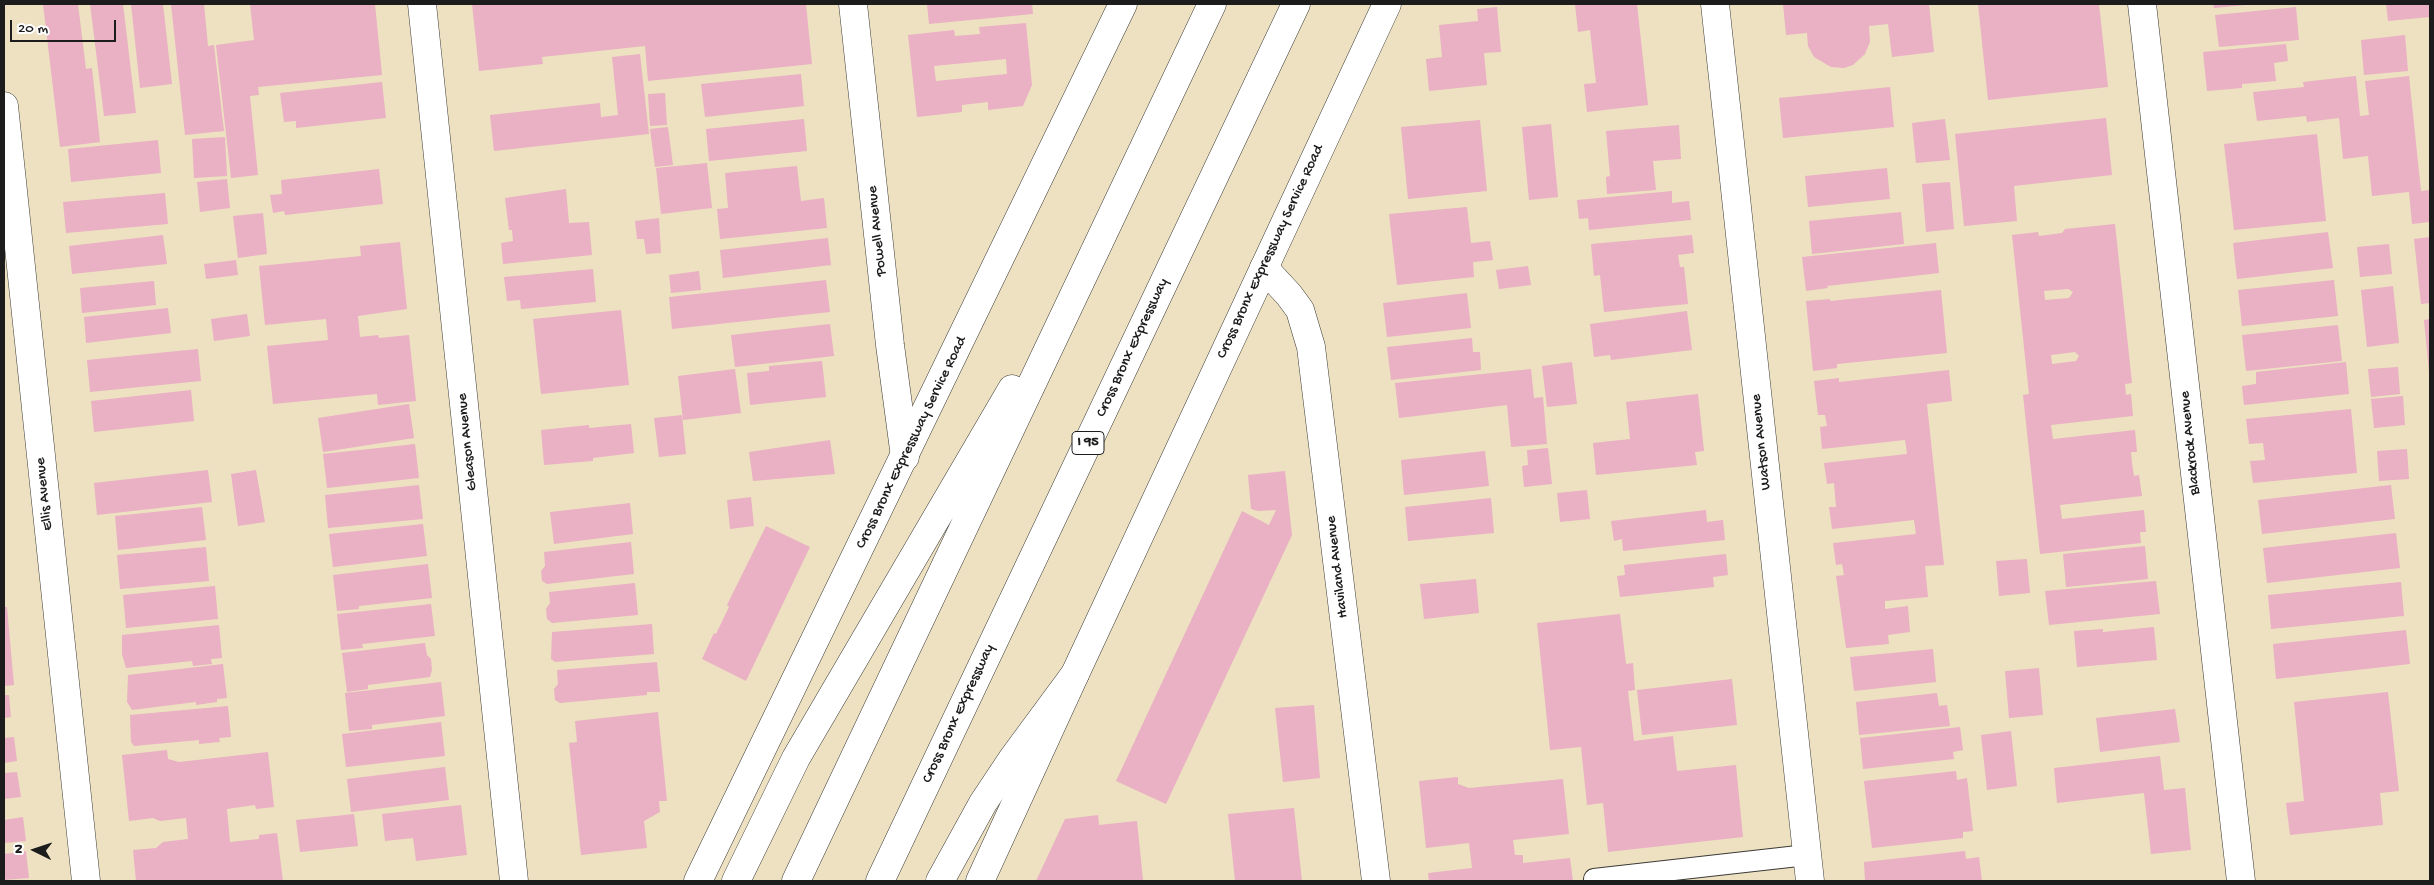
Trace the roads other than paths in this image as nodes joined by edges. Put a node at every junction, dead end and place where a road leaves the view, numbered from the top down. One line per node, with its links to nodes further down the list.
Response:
1 (422, 4): 17 (main road, Gleason Avenue)
2 (853, 4): 12 (main road, Powell Avenue)
3 (1123, 4): 12 (main road, Cross Bronx Expressway Service Road)
4 (1212, 4): 10 (main road)
5 (1296, 4): 21 (main road, Cross Bronx Expressway / I 95)
6 (1387, 4): 11 (main road, Cross Bronx Expressway Service Road)
7 (1715, 4): 14 (main road, Watson Avenue)
8 (2142, 4): 25 (main road, Blackrock Avenue)
9 (4, 106): 16 (main road, Ellis Avenue)
10 (1108, 223): 19 (main road); 20 (main road)
11 (1264, 268): 13 (main road, Cross Bronx Expressway Service Road); 24 (main road, Haviland Avenue)
12 (905, 457): 18 (main road, Cross Bronx Expressway Service Road)
13 (1075, 674): 22 (main road); 23 (main road, Cross Bronx Expressway Service Road)
14 (1808, 868): 15 (lane)
15 (1594, 879)
16 (86, 881)
17 (514, 881)
18 (698, 881)
19 (736, 881)
20 (796, 881)
21 (880, 881)
22 (940, 881)
23 (980, 881)
24 (1376, 881)
25 (2241, 881)

